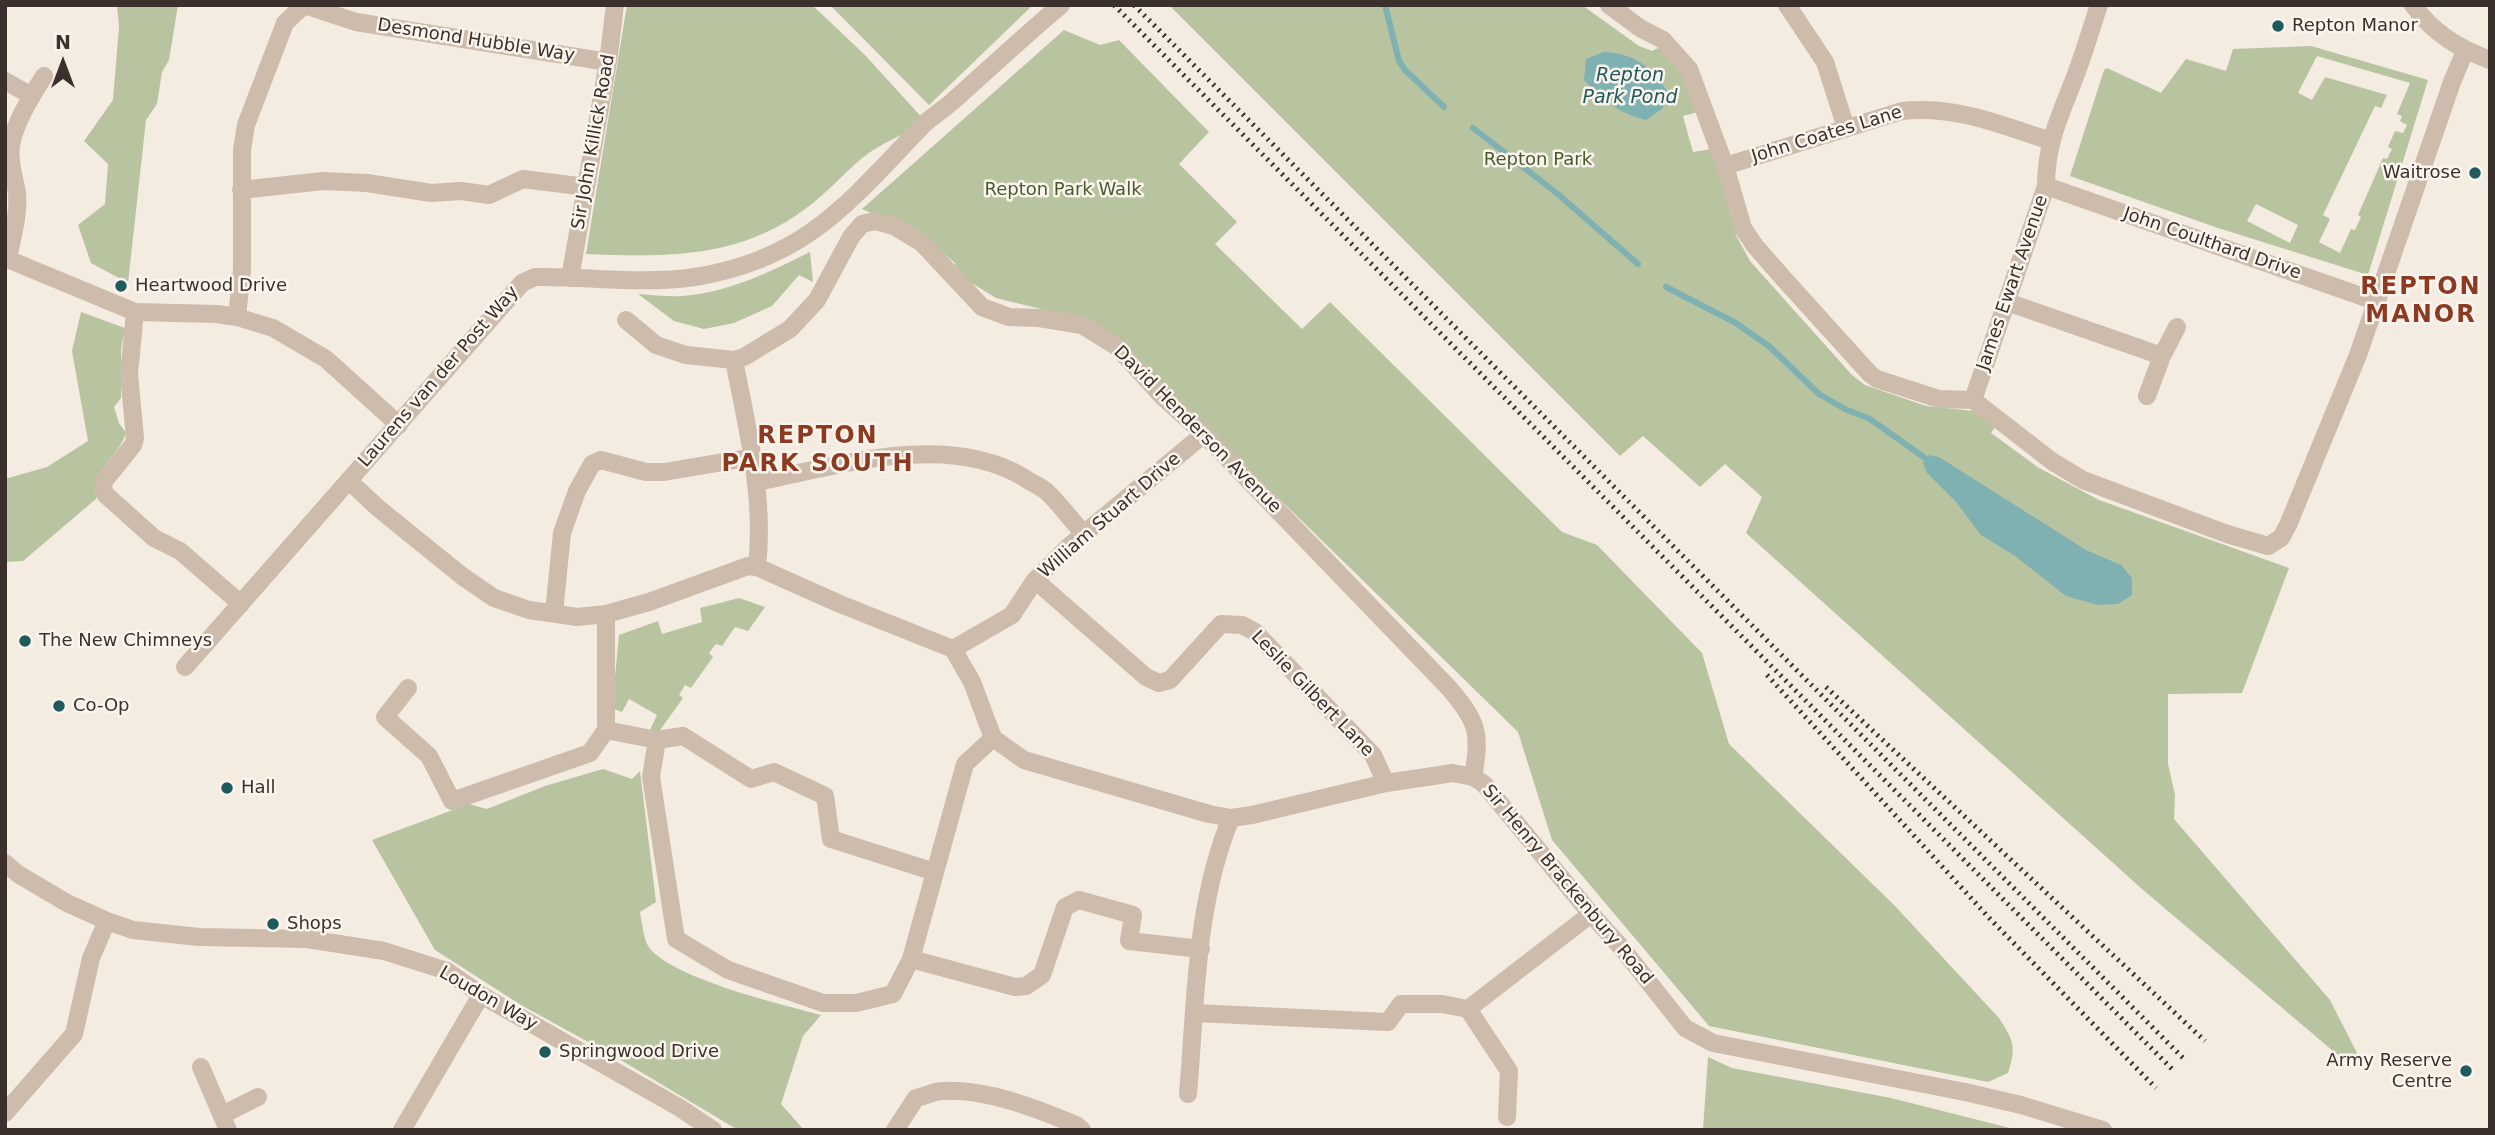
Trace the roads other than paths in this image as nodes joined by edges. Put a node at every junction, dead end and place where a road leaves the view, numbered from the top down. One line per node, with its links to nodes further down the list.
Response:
1 (304, 5): 10 (street, Desmond Hubble Way); 19 (street)
2 (615, 5): 10 (street, Sir John Killick Road)
3 (1060, 5): 21 (street, Laurens van der Post Way)
4 (1609, 5): 16 (street)
5 (1787, 5): 14 (street)
6 (2099, 5): 15 (street, James Ewart Avenue)
7 (2413, 5): 8 (street)
8 (2465, 51): 9 (street); 23 (street)
9 (2490, 60)
10 (608, 62): 18 (street, Sir John Killick Road)
11 (44, 76): 13 (street)
12 (5, 81): 13 (street)
13 (32, 96): 20 (street)
14 (1846, 128): 15 (street, John Coates Lane); 16 (street, John Coates Lane)
15 (2051, 141): 17 (street, James Ewart Avenue)
16 (1725, 166): 31 (street)
17 (2046, 186): 22 (street, James Ewart Avenue); 23 (street, John Coulthard Drive)
18 (586, 187): 19 (street); 21 (street, Sir John Killick Road)
19 (241, 190): 25 (street)
20 (6, 258): 24 (street)
21 (570, 278): 32 (street, Laurens van der Post Way)
22 (2007, 302): 28 (street); 31 (street, James Ewart Avenue)
23 (2378, 302): 31 (street)
24 (135, 312): 25 (street); 40 (street)
25 (237, 317): 32 (street)
26 (626, 320): 29 (street)
27 (2177, 327): 28 (street)
28 (2162, 356): 30 (street)
29 (734, 360): 33 (street, David Henderson Avenue); 34 (street)
30 (2147, 396)
31 (1973, 400)
32 (399, 425): 35 (street, Laurens van der Post Way)
33 (1204, 435): 37 (street, William Stuart Drive); 49 (street, David Henderson Avenue)
34 (753, 457): 36 (street); 41 (street)
35 (349, 481): 40 (street, Laurens van der Post Way); 41 (street)
36 (757, 482): 37 (street); 38 (street)
37 (1085, 535): 39 (street, William Stuart Drive)
38 (757, 567): 42 (street); 43 (street)
39 (1035, 580): 43 (street, William Stuart Drive); 50 (street, Leslie Gilbert Lane)
40 (241, 604): 44 (street, Laurens van der Post Way)
41 (554, 613): 42 (street)
42 (606, 614): 46 (street)
43 (953, 649): 47 (street)
44 (185, 667)
45 (408, 688): 46 (street)
46 (606, 730): 48 (street)
47 (993, 738): 51 (street, Sir Henry Brackenbury Road); 53 (street)
48 (657, 740): 53 (street); 57 (street)
49 (1473, 777): 50 (street, Sir Henry Brackenbury Road); 54 (street, Sir Henry Brackenbury Road)
50 (1386, 783): 51 (street, Sir Henry Brackenbury Road)
51 (1231, 818): 56 (street)
52 (5, 863): 55 (street, Loudon Way)
53 (935, 872): 57 (street)
54 (1591, 914): 59 (street); 71 (street, Sir Henry Brackenbury Road)
55 (107, 921): 58 (street, Loudon Way); 64 (street)
56 (1201, 949): 57 (street); 60 (street)
57 (911, 959)
58 (481, 995): 67 (street); 68 (street, Loudon Way)
59 (1468, 1009): 60 (street); 65 (street)
60 (1195, 1013): 62 (street)
61 (201, 1067): 66 (street)
62 (1188, 1094)
63 (258, 1097): 66 (street)
64 (5, 1112)
65 (1507, 1116)
66 (225, 1122)
67 (402, 1130)
68 (713, 1130)
69 (895, 1130): 70 (street)
70 (1083, 1130)
71 (2103, 1130)

